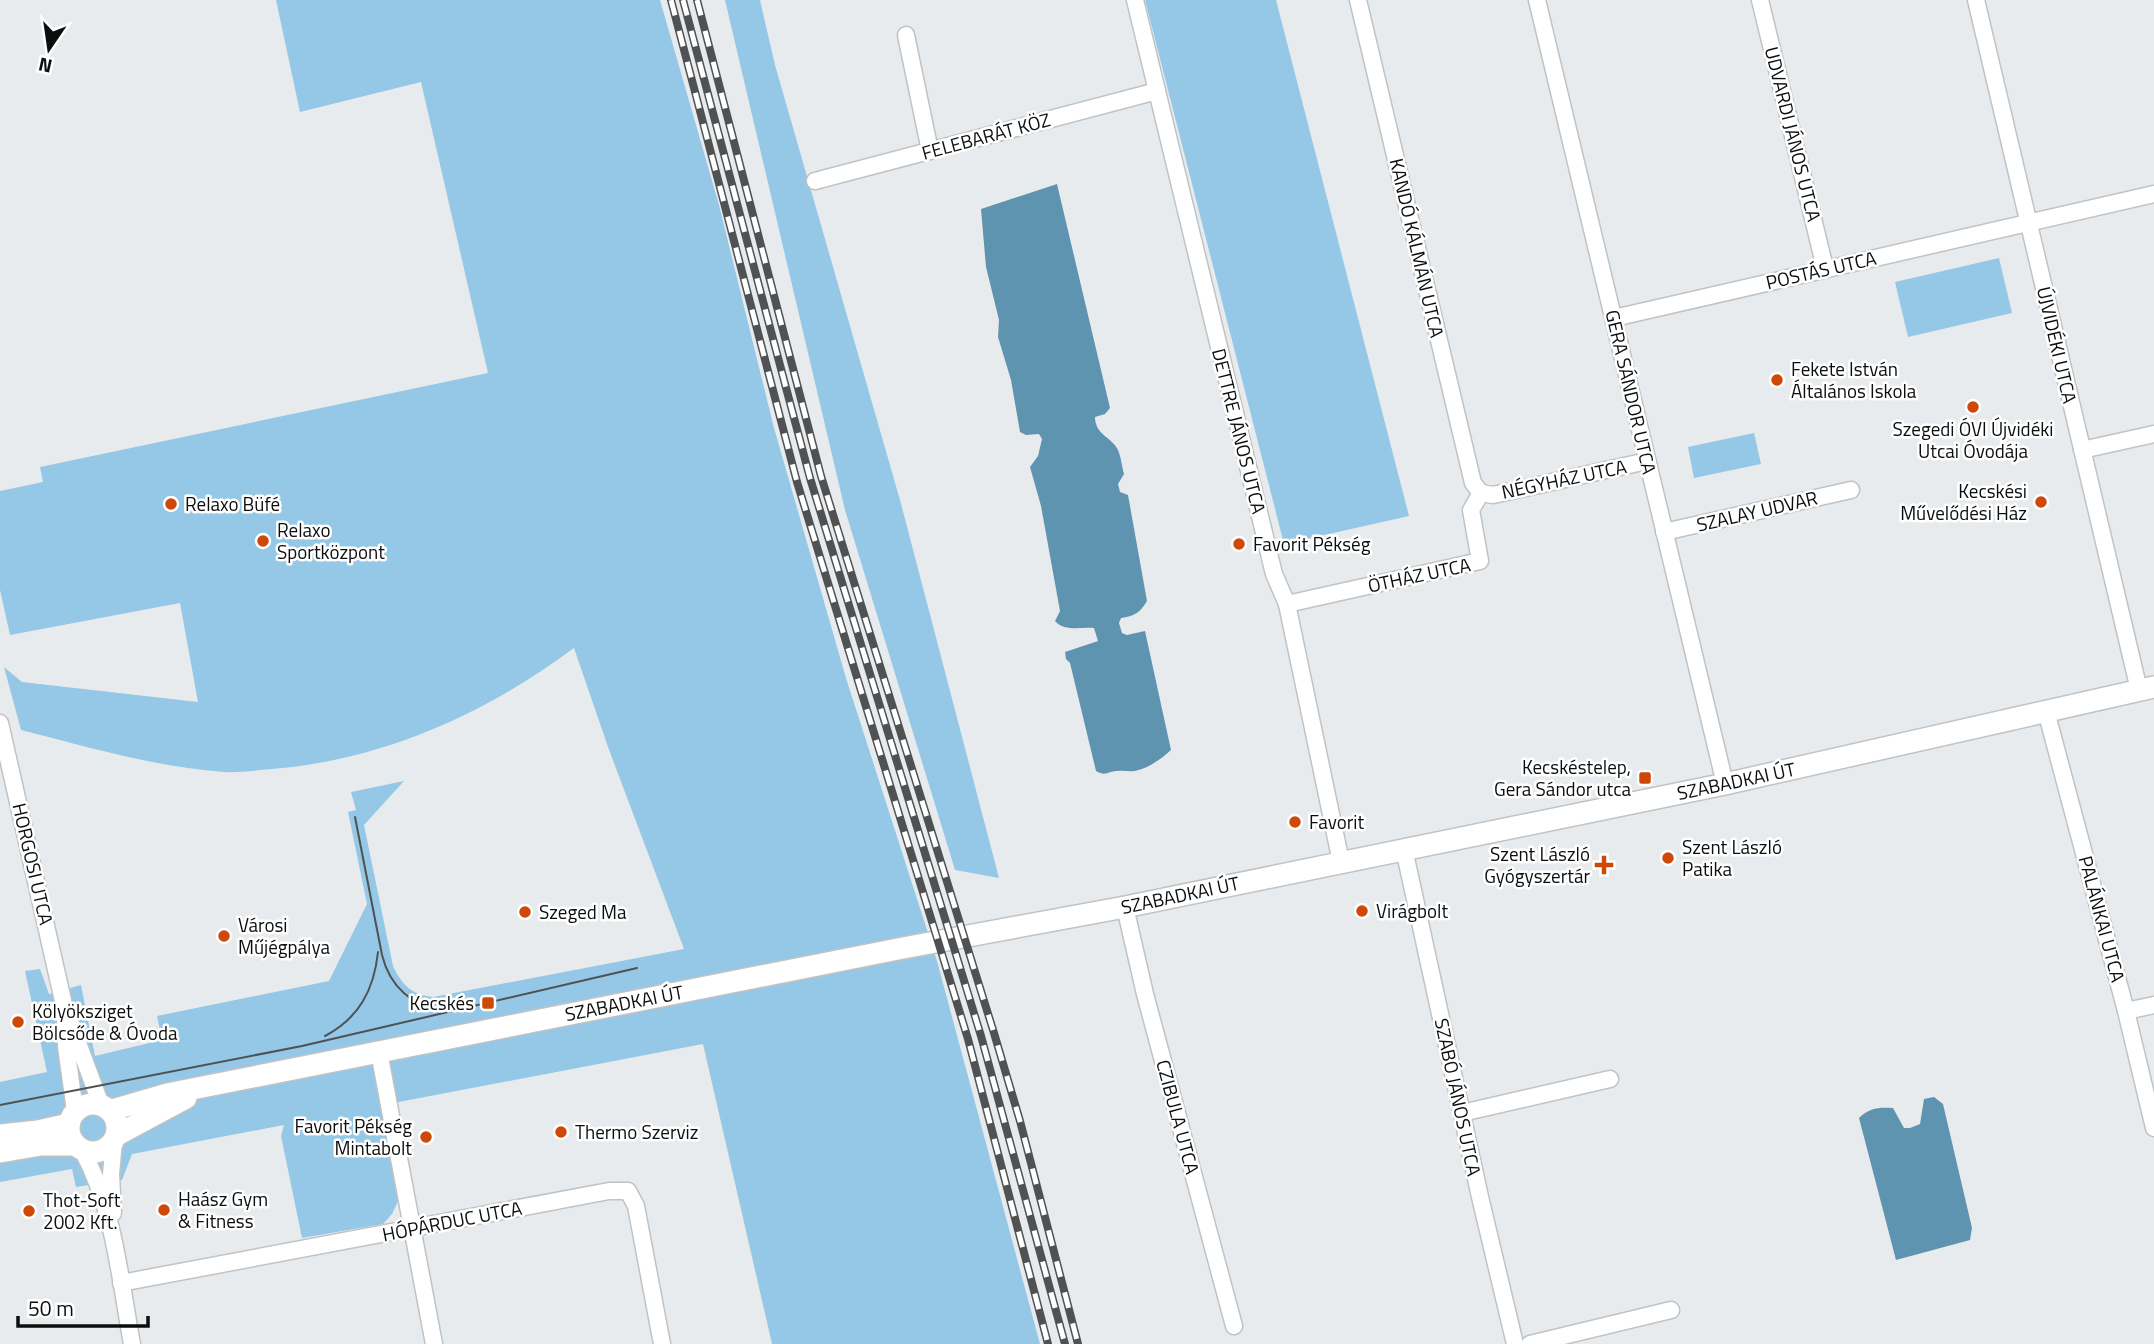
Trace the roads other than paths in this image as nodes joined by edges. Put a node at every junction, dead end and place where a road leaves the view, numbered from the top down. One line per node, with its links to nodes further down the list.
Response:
1 (1135, 0): 7 (street, DETTRE JÁNOS UTCA)
2 (1358, 0): 18 (street, KANDÓ KÁLMÁN UTCA)
3 (1537, 0): 13 (street, GERA SÁNDOR UTCA)
4 (1760, 0): 12 (street, UDVARDI JÁNOS UTCA)
5 (1976, 0): 11 (street, ÚJVIDÉKI UTCA)
6 (906, 35): 8 (street)
7 (1157, 91): 8 (street, FELEBARÁT KÖZ); 20 (street, DETTRE JÁNOS UTCA)
8 (930, 151): 9 (street, FELEBARÁT KÖZ)
9 (815, 181)
10 (2154, 194): 11 (street, POSTÁS UTCA)
11 (2028, 222): 12 (street, POSTÁS UTCA); 15 (street, ÚJVIDÉKI UTCA)
12 (1825, 268): 13 (street, POSTÁS UTCA)
13 (1614, 318): 16 (street, GERA SÁNDOR UTCA)
14 (2154, 434): 15 (street)
15 (2082, 450): 21 (street, ÚJVIDÉKI UTCA)
16 (1647, 461): 18 (street, NÉGYHÁZ UTCA); 19 (street, GERA SÁNDOR UTCA)
17 (1851, 490): 19 (street, SZALAY UDVAR)
18 (1481, 493): 20 (street, ÖTHÁZ UTCA)
19 (1664, 532): 24 (street, GERA SÁNDOR UTCA)
20 (1287, 604): 26 (street, DETTRE JÁNOS UTCA)
21 (2147, 689): 22 (main road, SZABADKAI ÚT)
22 (2046, 711): 24 (main road, SZABADKAI ÚT); 30 (street, PALÁNKAI UTCA)
23 (0, 723): 28 (street, HORGOSI UTCA)
24 (1726, 784): 25 (main road, SZABADKAI ÚT)
25 (1404, 849): 26 (main road, SZABADKAI ÚT); 35 (street, SZABÓ JÁNOS UTCA)
26 (1341, 862): 27 (main road, SZABADKAI ÚT)
27 (1125, 907): 31 (main road, SZABADKAI ÚT); 46 (street, CZIBULA UTCA)
28 (64, 1005): 34 (street, HORGOSI UTCA); 36 (street, HORGOSI UTCA)
29 (2154, 1005): 30 (street)
30 (2126, 1011): 37 (street, PALÁNKAI UTCA)
31 (379, 1052): 33 (main road, SZABADKAI ÚT); 42 (street)
32 (1610, 1079): 35 (street)
33 (204, 1088): 34 (main road, SZABADKAI ÚT); 39 (main road, SZABADKAI ÚT)
34 (106, 1107): 36 (main road, SZABADKAI ÚT); 39 (main road)
35 (1462, 1112): 50 (street, SZABÓ JÁNOS UTCA)
36 (72, 1117): 38 (main road, SZABADKAI ÚT); 40 (main road)
37 (2154, 1128)
38 (0, 1135)
39 (116, 1138): 40 (main road, SZABADKAI ÚT); 43 (street)
40 (79, 1148): 41 (main road, SZABADKAI ÚT); 43 (street)
41 (0, 1152)
42 (411, 1229): 44 (street, HÓPÁRDUC UTCA); 48 (street); 49 (street, HÓPÁRDUC UTCA)
43 (114, 1247): 44 (street)
44 (121, 1283): 47 (street)
45 (1671, 1310): 51 (street)
46 (1234, 1326)
47 (132, 1344)
48 (434, 1344)
49 (662, 1344)
50 (1515, 1344)
51 (1530, 1344)

